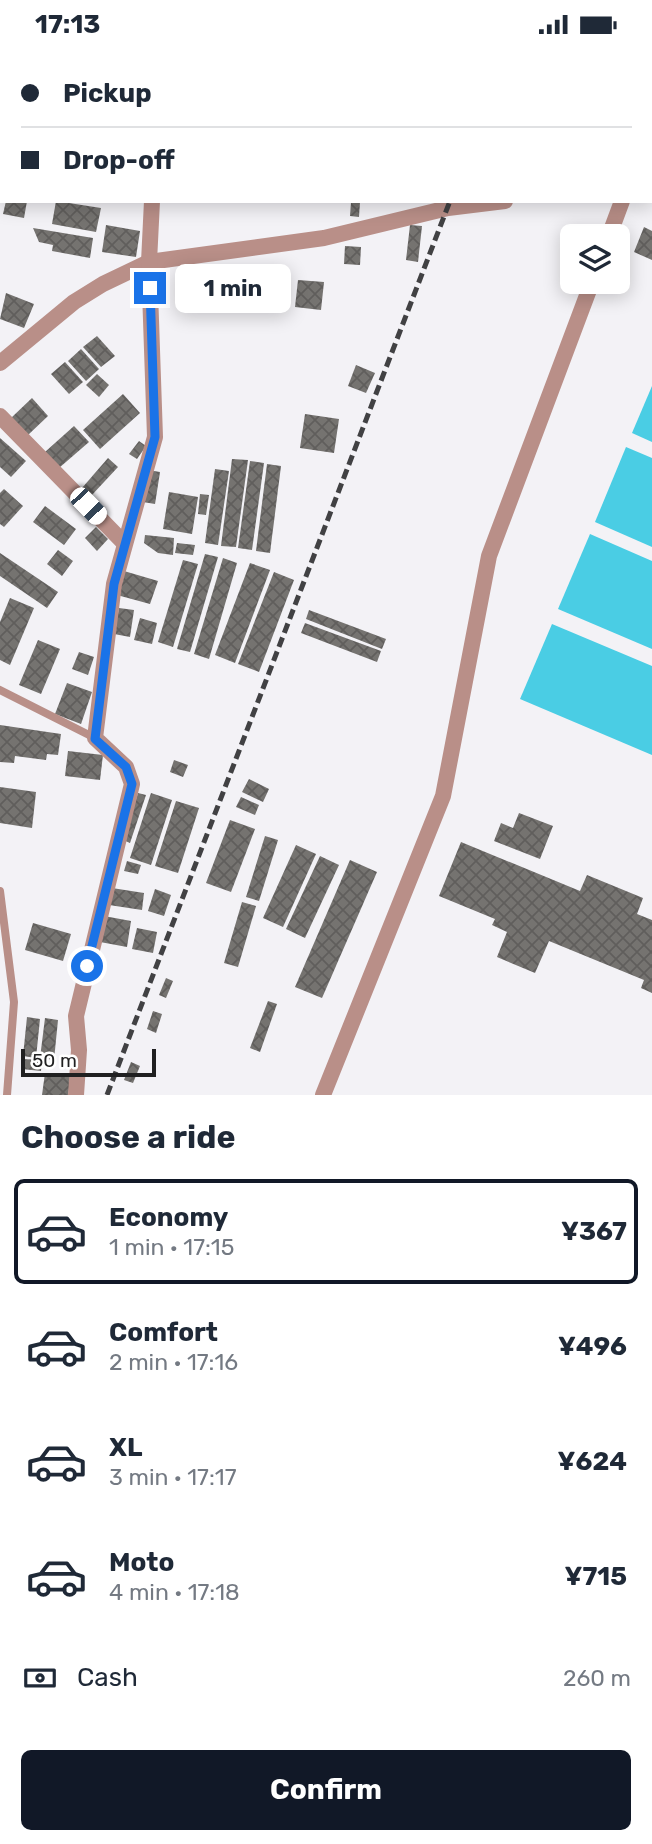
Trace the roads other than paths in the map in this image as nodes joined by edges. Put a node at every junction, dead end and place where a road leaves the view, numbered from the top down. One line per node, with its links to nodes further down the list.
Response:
1 (152, 203): 5 (street)
2 (489, 203): 5 (street)
3 (621, 203): 4 (street)
4 (613, 224)
5 (149, 262): 7 (street); 9 (street)
6 (587, 294): 15 (street)
7 (0, 363)
8 (0, 416): 9 (street)
9 (123, 542): 11 (street)
10 (0, 690): 11 (lane)
11 (95, 739): 14 (street)
12 (0, 891): 13 (lane)
13 (7, 1095)
14 (76, 1095)
15 (323, 1095)

